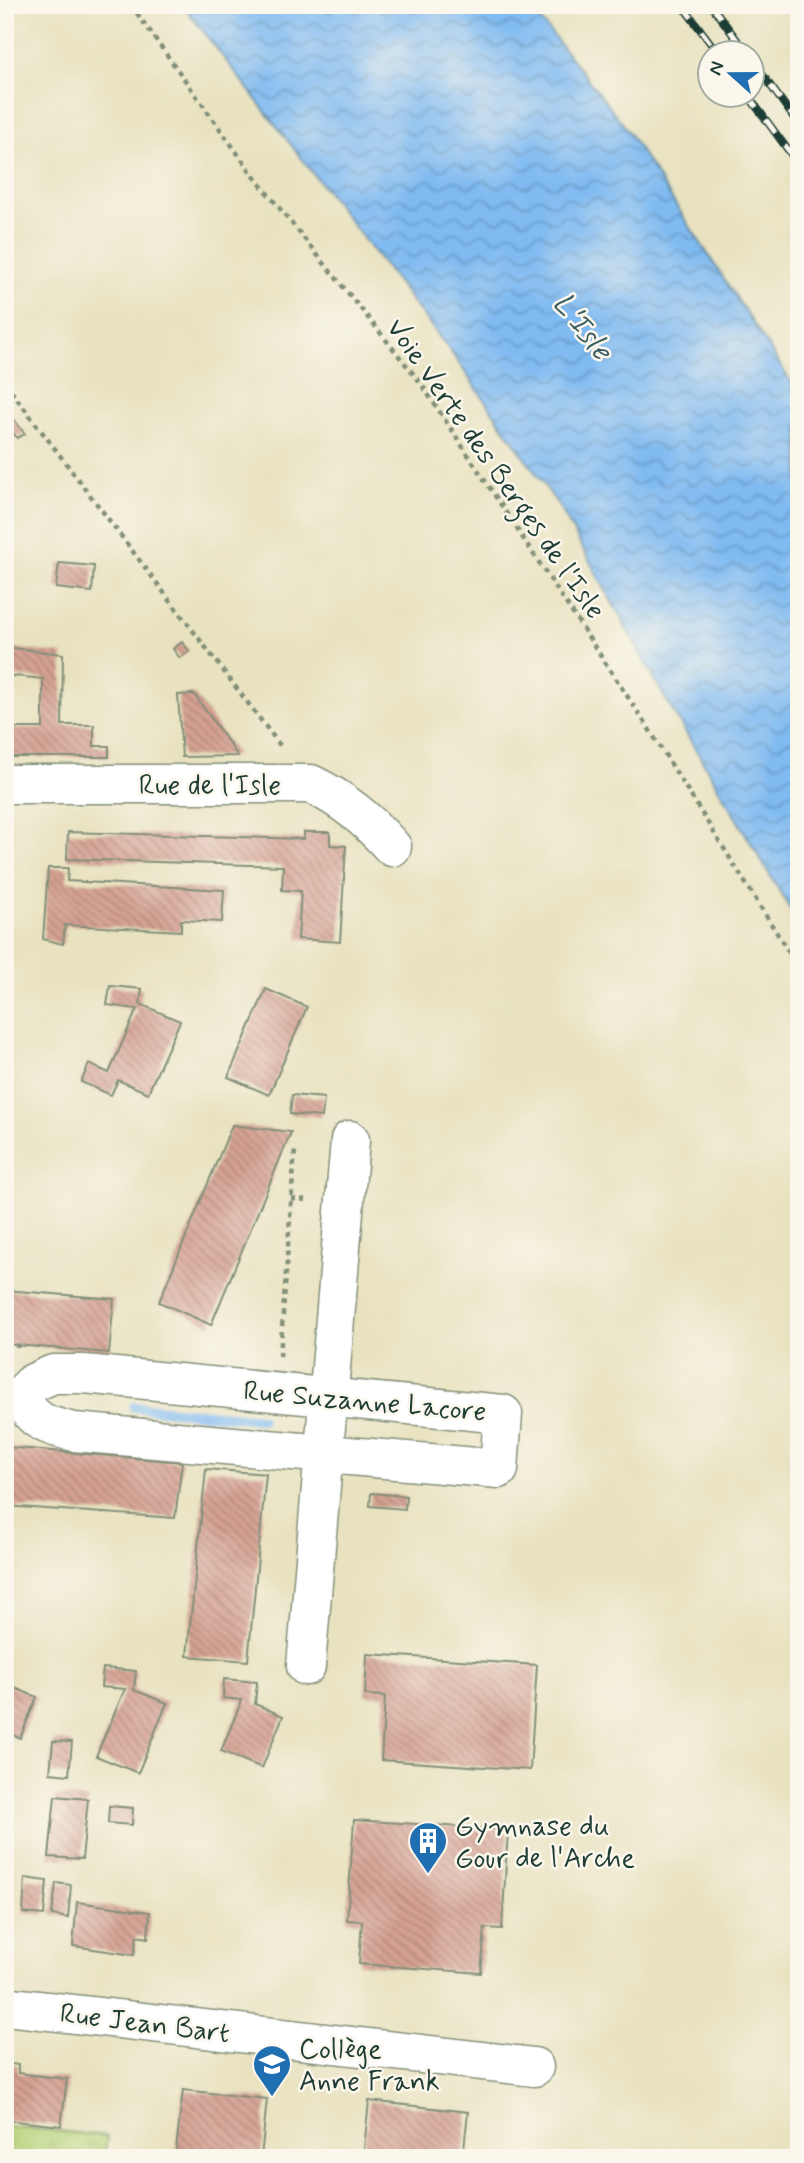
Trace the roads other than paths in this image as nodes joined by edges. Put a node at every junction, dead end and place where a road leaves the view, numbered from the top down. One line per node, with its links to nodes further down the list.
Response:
1 (5, 785): 2 (street, Rue de l'Isle)
2 (392, 847)
3 (350, 1140): 6 (street)
4 (84, 1374): 5 (street, Rue Suzanne Lacore); 6 (street, Rue Suzanne Lacore); 7 (street)
5 (12, 1397): 7 (street, Rue Suzanne Lacore)
6 (328, 1397): 8 (street); 8 (street, Rue Suzanne Lacore)
7 (80, 1432): 8 (street, Rue Suzanne Lacore)
8 (324, 1454): 9 (street)
9 (306, 1666)
10 (5, 2006): 11 (street, Rue Jean Bart)
11 (534, 2067)

